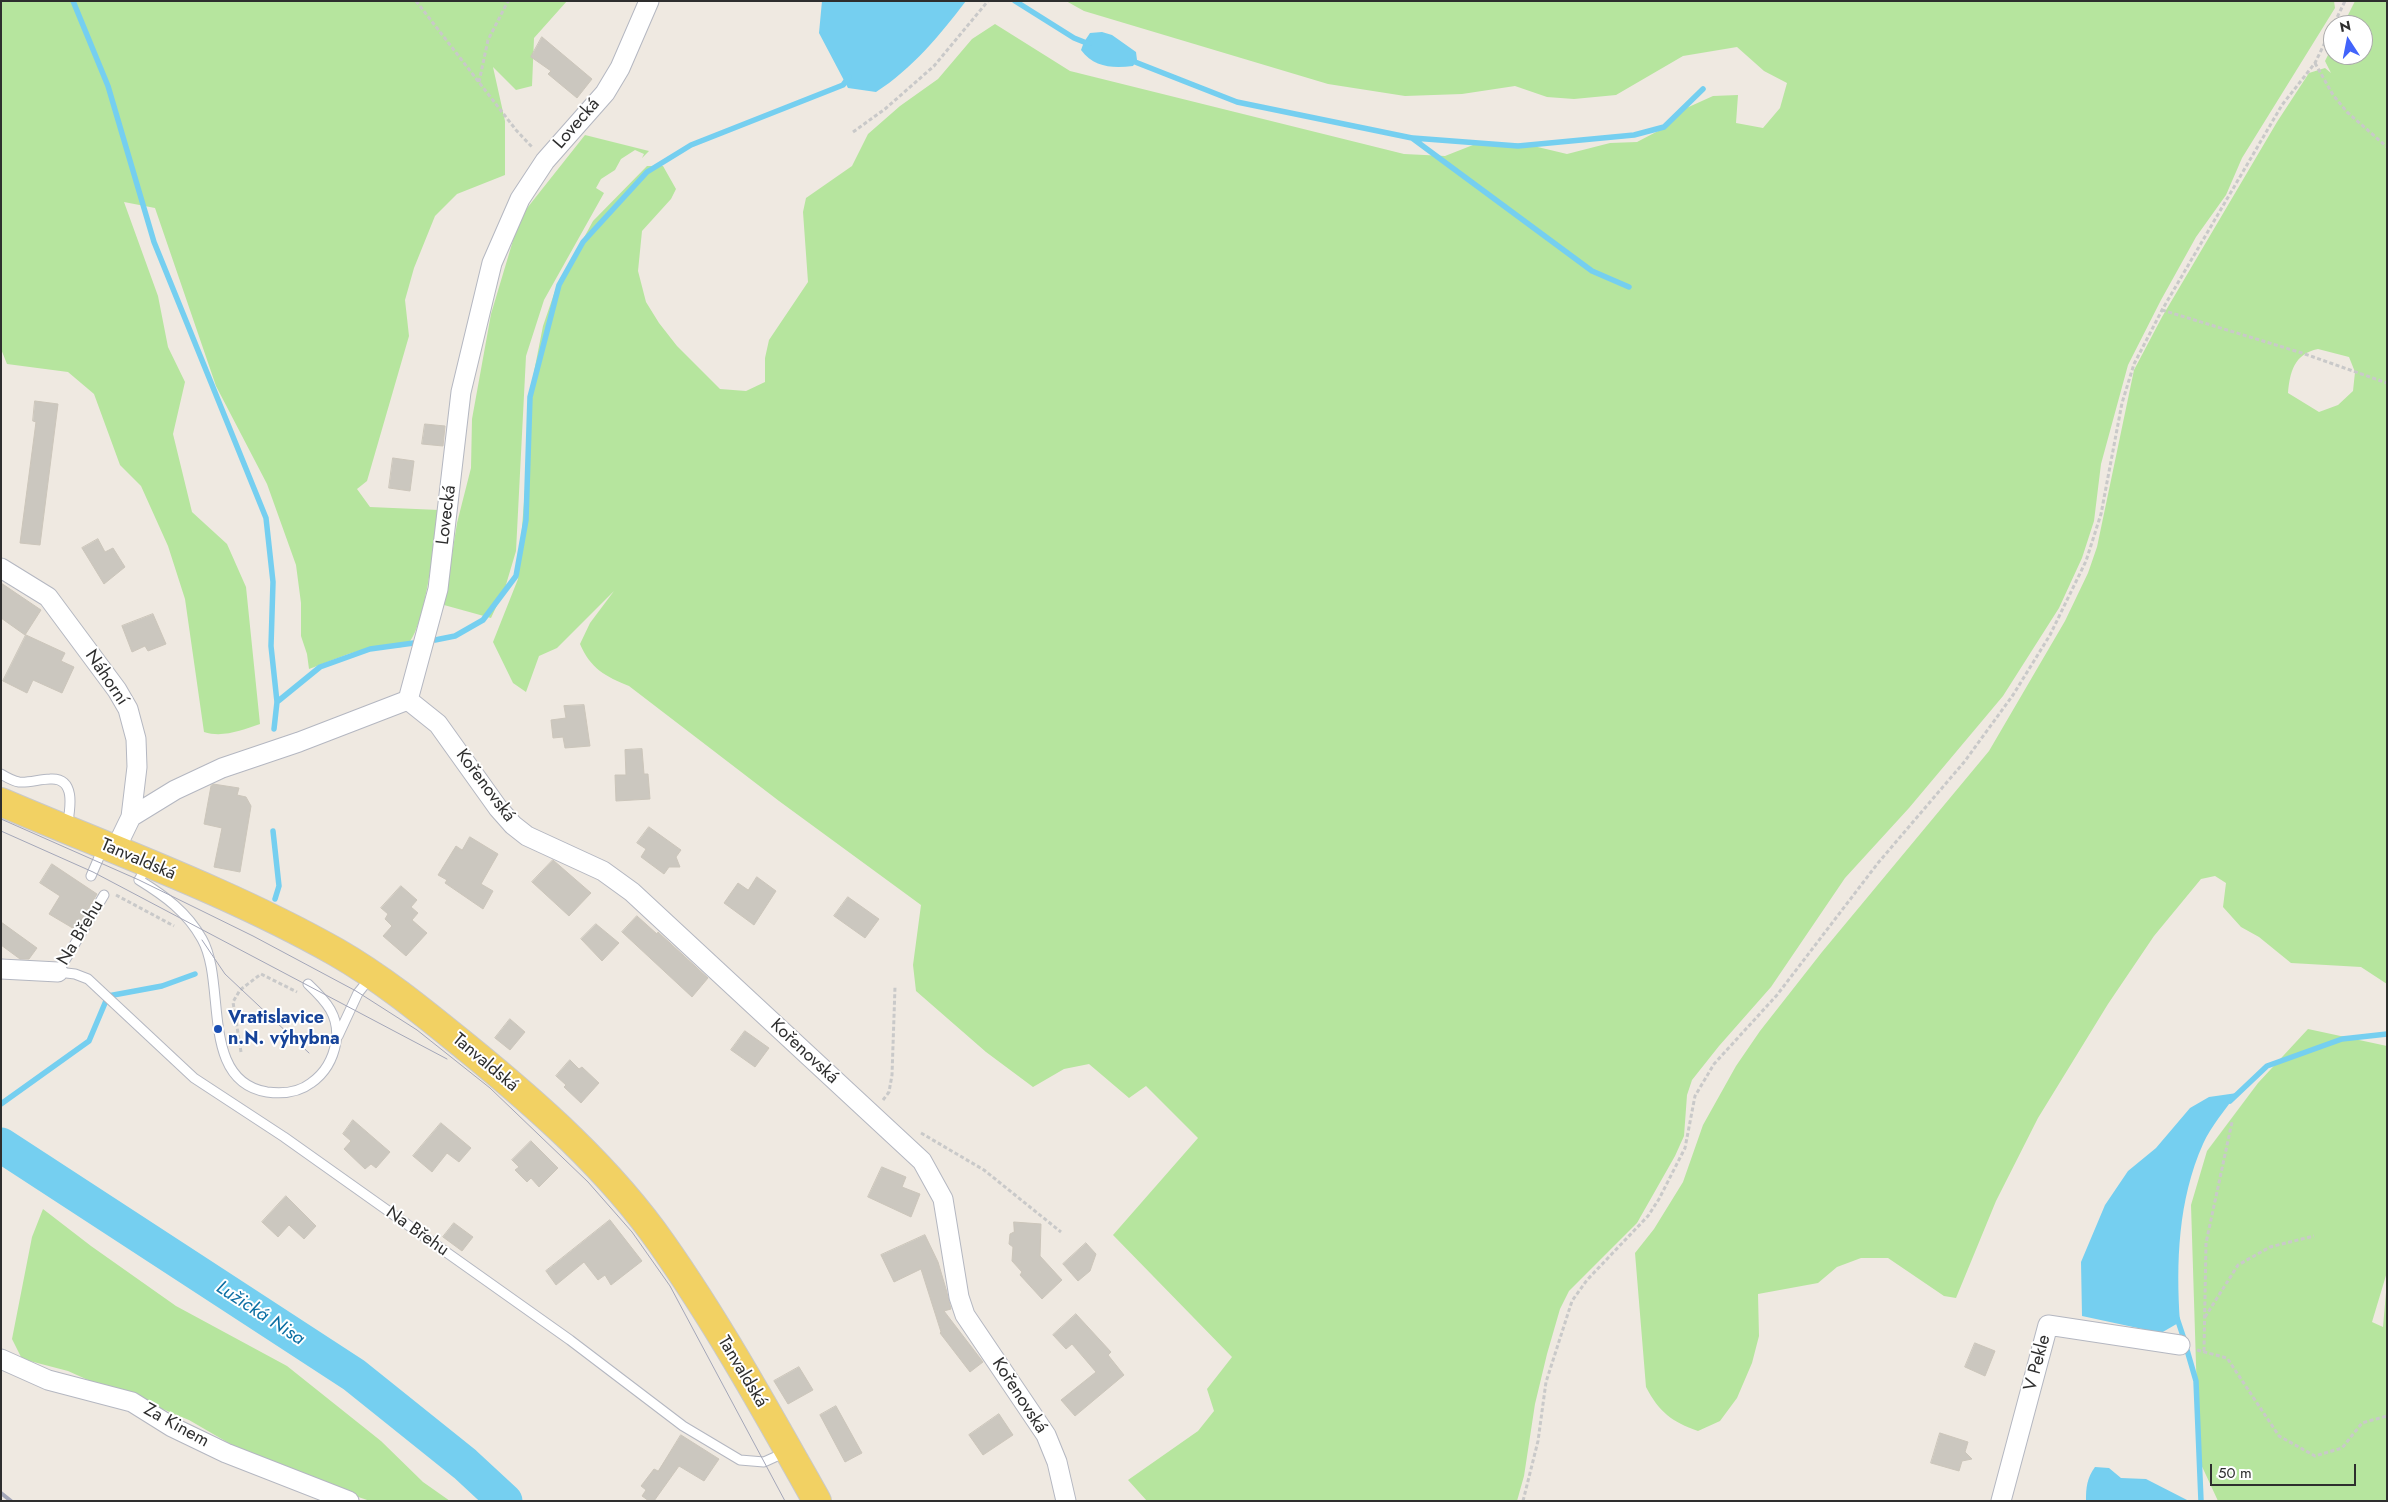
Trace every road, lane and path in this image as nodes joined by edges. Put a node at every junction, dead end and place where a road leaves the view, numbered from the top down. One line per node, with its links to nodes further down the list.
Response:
1 (416, 1): 7 (path)
2 (508, 1): 7 (path)
3 (649, 1): 10 (street, Lovecká)
4 (988, 1): 8 (path)
5 (2345, 1): 6 (path)
6 (2315, 62): 9 (path); 11 (path)
7 (479, 82): 10 (path)
8 (853, 132)
9 (2387, 147)
10 (545, 161): 14 (street, Lovecká)
11 (2162, 310): 12 (path); 46 (path)
12 (2387, 383)
13 (1, 568): 17 (street, Náhorní)
14 (408, 700): 17 (street); 32 (street, Kořenovská)
15 (1, 774): 18 (lane)
16 (1, 802): 18 (main road, Tanvaldská)
17 (131, 817): 19 (street, Náhorní)
18 (67, 830): 19 (main road, Tanvaldská)
19 (110, 848): 20 (main road, Tanvaldská); 21 (lane)
20 (144, 872): 26 (main road, Tanvaldská); 31 (lane)
21 (90, 876)
22 (106, 892): 23 (path); 25 (lane, Na Břehu)
23 (175, 926)
24 (1, 970): 25 (street, Na Břehu)
25 (58, 972): 42 (lane, Na Břehu)
26 (373, 975): 30 (lane); 42 (main road, Tanvaldská)
27 (308, 984): 30 (lane)
28 (895, 987): 32 (path)
29 (304, 996): 31 (path)
30 (336, 1039): 31 (lane)
31 (227, 1062)
32 (871, 1113): 45 (street, Kořenovská)
33 (2232, 1122): 37 (path)
34 (919, 1131): 35 (path)
35 (1061, 1232)
36 (2314, 1236): 37 (path)
37 (2204, 1318): 39 (path)
38 (2180, 1345): 39 (path); 47 (street, V Pekle)
39 (2204, 1352): 41 (path)
40 (1, 1358): 43 (street, Za Kinem)
41 (2387, 1416)
42 (789, 1450): 44 (main road, Tanvaldská)
43 (349, 1501)
44 (817, 1501)
45 (1066, 1501)
46 (1523, 1501)
47 (2001, 1501)

